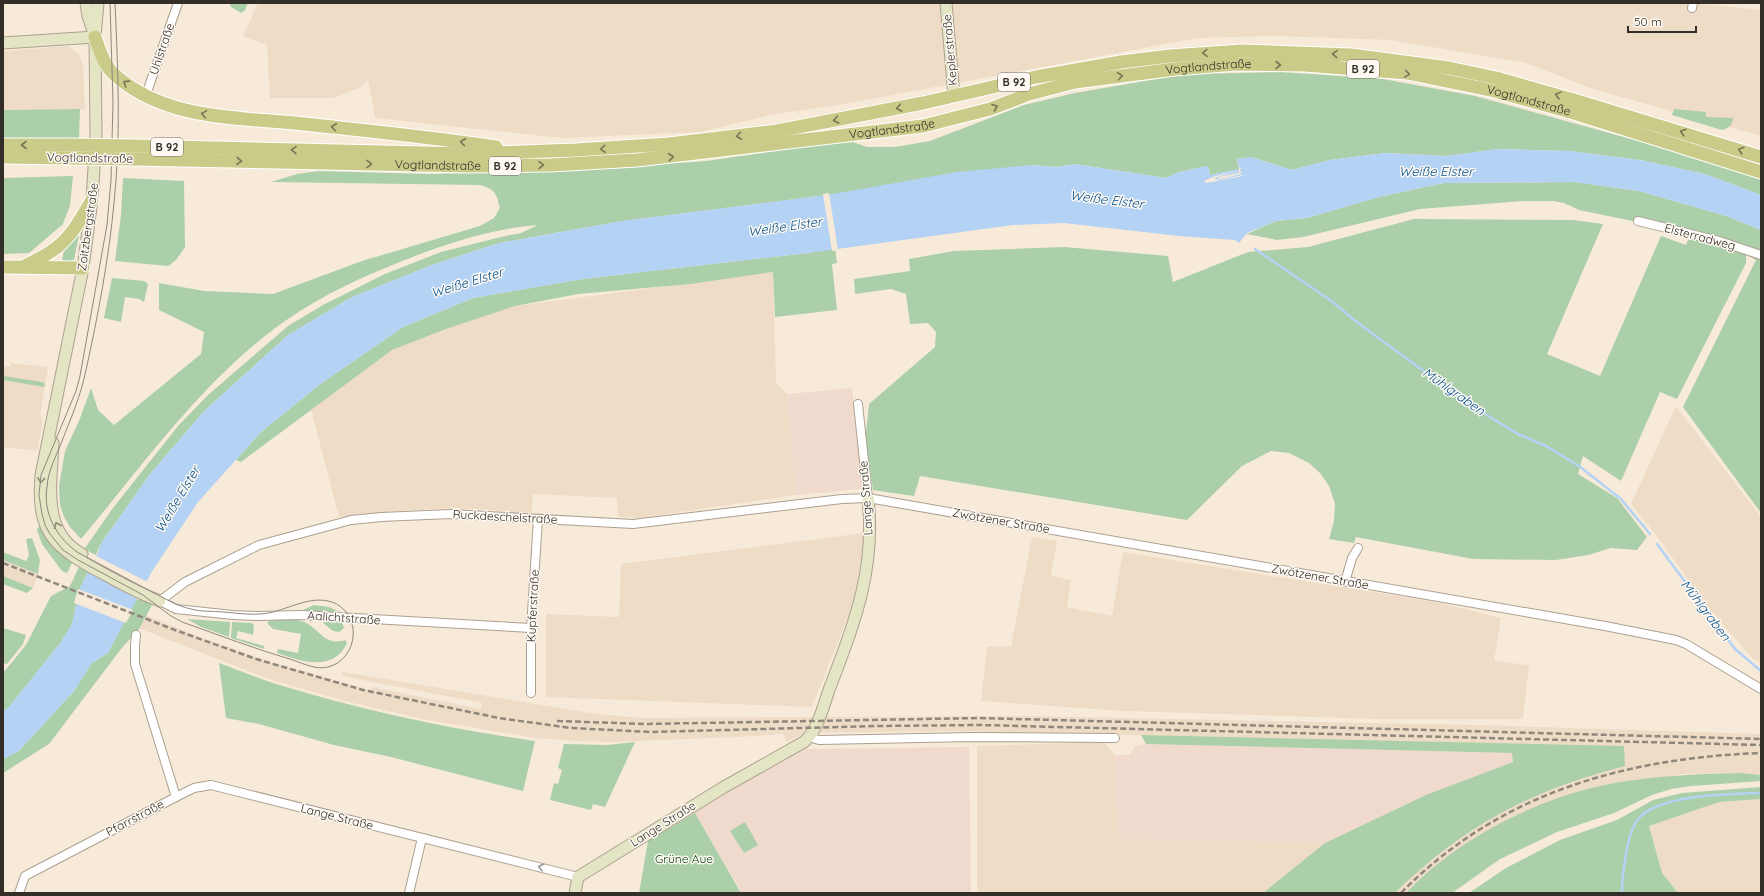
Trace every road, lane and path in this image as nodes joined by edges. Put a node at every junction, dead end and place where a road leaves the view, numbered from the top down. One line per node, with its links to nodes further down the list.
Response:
1 (86, 3): 5 (main road, Zoitzbergstraße)
2 (98, 3): 5 (main road, Zoitzbergstraße)
3 (178, 3): 7 (street, Uhlstraße)
4 (946, 3): 8 (main road, Keplerstraße)
5 (95, 37): 6 (main road); 7 (main road, one-way to 5); 15 (main road, Zoitzbergstraße)
6 (3, 44)
7 (146, 95): 11 (main road, one-way to 7)
8 (954, 96): 9 (main road); 11 (main road, Vogtlandstraße / B 92, one-way to 11); 13 (main road, Vogtlandstraße / B 92, one-way to 8)
9 (957, 118): 12 (main road, Vogtlandstraße / B 92, one-way to 9, bridge); 14 (main road, Vogtlandstraße / B 92, one-way to 14)
10 (3, 145): 11 (main road, Vogtlandstraße / B 92, one-way to 10, bridge)
11 (529, 152)
12 (3, 157)
13 (1761, 157)
14 (1761, 172)
15 (92, 200): 19 (main road); 20 (main road, Zoitzbergstraße)
16 (1638, 221): 17 (street, Elsterradweg)
17 (1761, 255)
18 (3, 267): 19 (main road)
19 (23, 267): 20 (main road)
20 (83, 268): 22 (main road, Zoitzbergstraße)
21 (858, 404): 23 (street, Lange Straße)
22 (54, 414): 26 (main road, Zoitzbergstraße, one-way to 22); 26 (main road, Zoitzbergstraße, one-way to 26)
23 (868, 498): 24 (street, Ruckdeschelstraße); 27 (street, Zwötzener Straße); 33 (main road, Lange Straße)
24 (538, 519): 28 (street, Ruckdeschelstraße); 29 (street, Kupferstraße)
25 (1358, 548): 27 (street)
26 (80, 557): 28 (main road)
27 (1345, 582): 31 (street, Zwötzener Straße)
28 (160, 601): 29 (street, Aalichtstraße)
29 (531, 628): 32 (street, Kupferstraße)
30 (136, 635): 35 (street, Pfarrstraße)
31 (1761, 689)
32 (531, 693)
33 (810, 737): 34 (street); 37 (main road, Lange Straße)
34 (1115, 738)
35 (176, 796): 36 (street, Lange Straße); 38 (street, Pfarrstraße)
36 (422, 838): 37 (street, Lange Straße, one-way to 36); 39 (street)
37 (578, 877): 40 (main road)
38 (19, 893)
39 (409, 893)
40 (576, 893)

